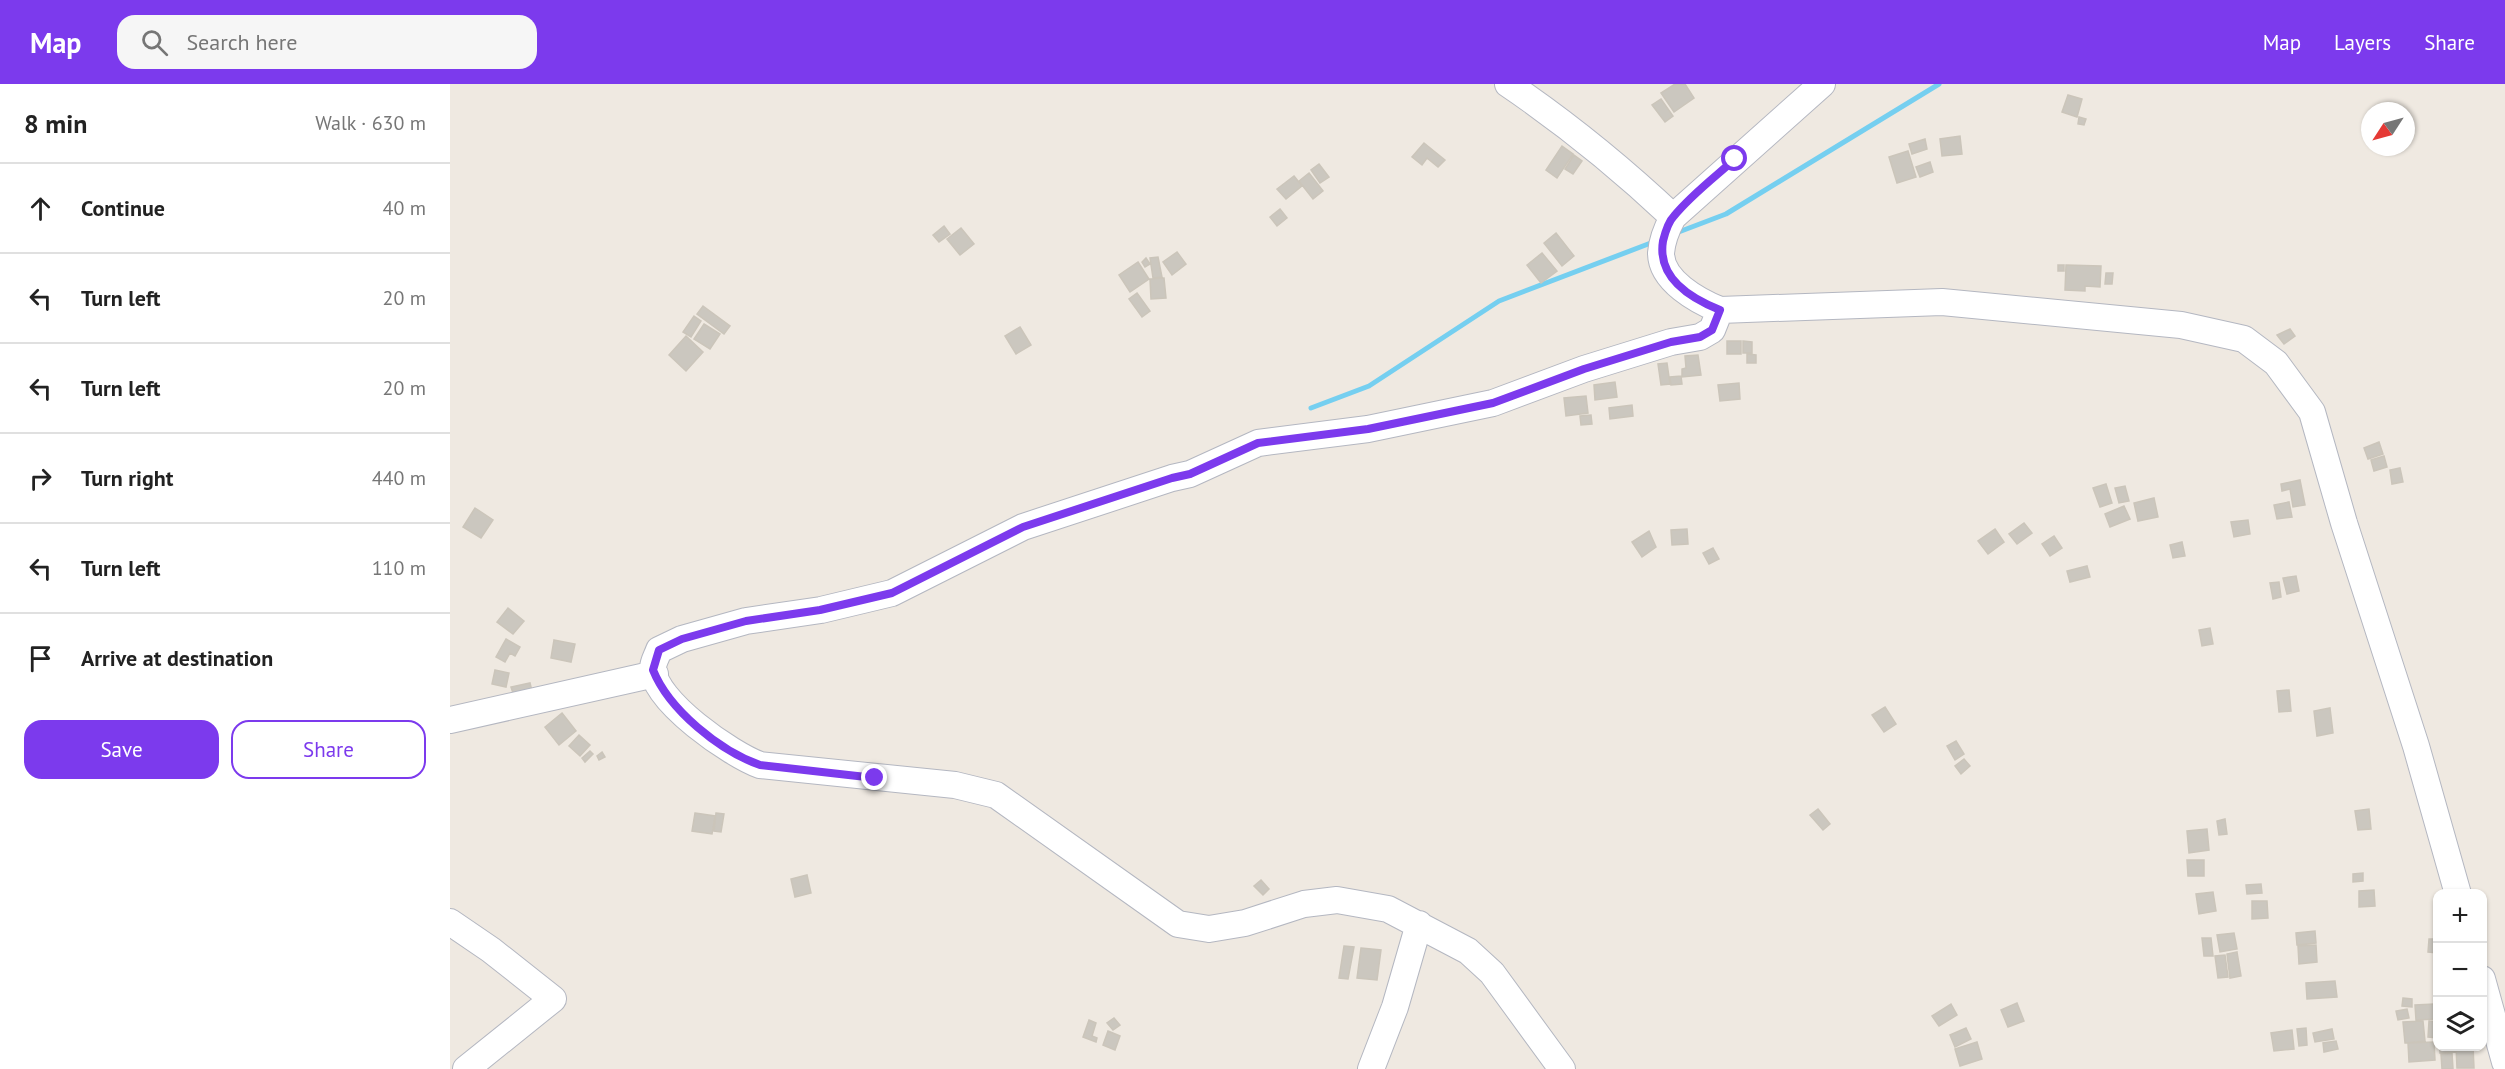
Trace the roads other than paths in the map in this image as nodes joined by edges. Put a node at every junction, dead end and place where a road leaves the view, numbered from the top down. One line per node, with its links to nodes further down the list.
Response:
1 (1508, 84): 3 (street)
2 (1822, 84): 3 (street)
3 (1673, 217): 4 (street)
4 (1720, 310): 5 (street); 7 (street)
5 (655, 674): 6 (street); 9 (street)
6 (450, 720)
7 (2457, 889)
8 (450, 922): 12 (street)
9 (1419, 924): 13 (street); 14 (street)
10 (2487, 997): 11 (street)
11 (2505, 1062)
12 (466, 1069)
13 (1371, 1069)
14 (1562, 1069)

